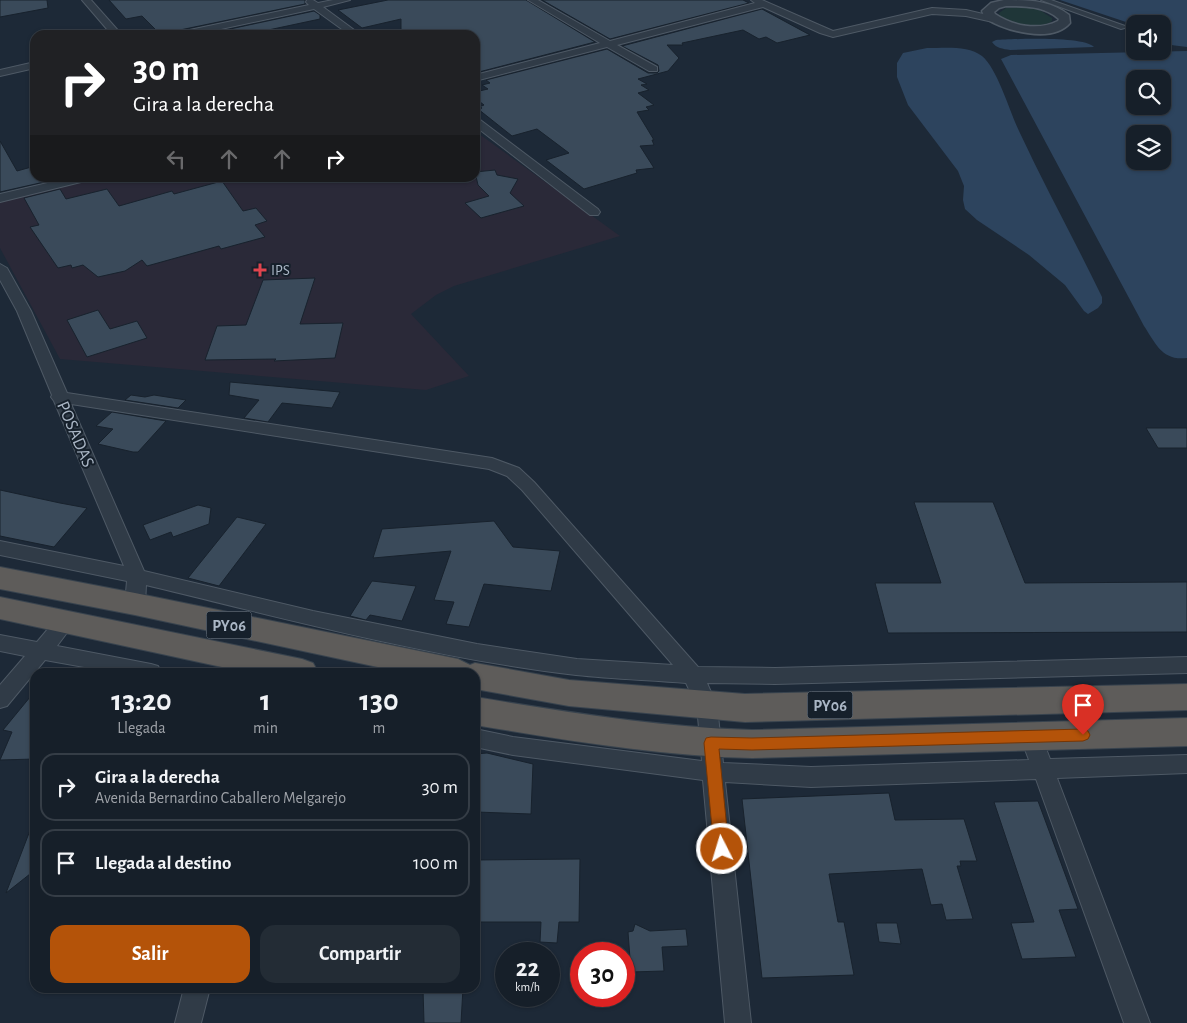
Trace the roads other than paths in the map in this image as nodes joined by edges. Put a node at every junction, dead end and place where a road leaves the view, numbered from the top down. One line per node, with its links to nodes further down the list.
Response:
1 (86, 0): 11 (street)
2 (308, 0): 8 (street)
3 (346, 0): 8 (street)
4 (532, 0): 14 (street)
5 (1044, 0): 10 (street)
6 (1020, 1): 9 (street); 9 (street)
7 (760, 2): 9 (street); 14 (street)
8 (316, 6): 12 (street); 13 (street)
9 (990, 9)
10 (1124, 27)
11 (113, 30)
12 (203, 30)
13 (349, 30)
14 (609, 44): 16 (street); 18 (street)
15 (30, 67): 17 (street)
16 (653, 69)
17 (0, 73)
18 (480, 77)
19 (480, 126): 22 (street)
20 (64, 182): 21 (street)
21 (0, 198)
22 (594, 212)
23 (0, 268): 24 (street, POSADAS)
24 (59, 397): 27 (street, POSADAS); 37 (street)
25 (0, 548): 27 (street)
26 (0, 578): 27 (highway, PY06)
27 (136, 590): 30 (highway, PY06)
28 (0, 608): 29 (highway, PY06)
29 (65, 622): 32 (street); 35 (highway, PY06)
30 (295, 626): 36 (highway, PY06); 37 (street)
31 (0, 643): 32 (street)
32 (41, 651): 34 (street); 40 (street)
33 (1187, 664): 37 (street)
34 (130, 668)
35 (274, 668)
36 (444, 668)
37 (692, 675): 41 (street)
38 (480, 677): 41 (highway, PY06)
39 (1187, 697): 41 (highway, PY06)
40 (0, 700)
41 (706, 706): 46 (street)
42 (480, 712): 46 (highway, PY06)
43 (1187, 732): 44 (highway, PY06)
44 (1031, 736): 46 (highway, PY06); 48 (street)
45 (480, 739): 46 (street)
46 (713, 757): 48 (street); 51 (street)
47 (1187, 764): 48 (street)
48 (1043, 770): 52 (street)
49 (197, 993): 50 (street)
50 (188, 1023)
51 (738, 1023)
52 (1137, 1023)

